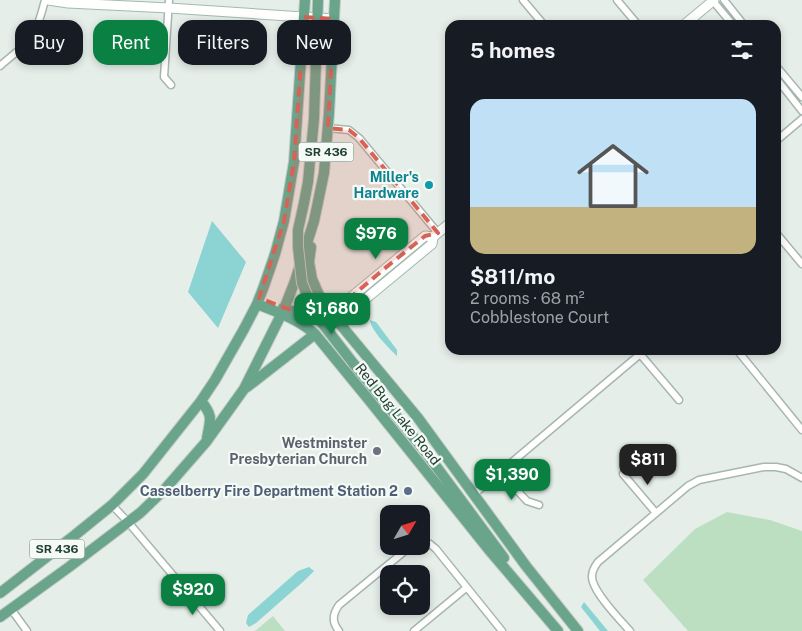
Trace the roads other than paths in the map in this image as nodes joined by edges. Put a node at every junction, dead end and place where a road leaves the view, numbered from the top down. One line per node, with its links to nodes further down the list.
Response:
1 (47, 0): 9 (street); 18 (street)
2 (305, 0): 10 (main road, SR 436)
3 (318, 0): 11 (main road)
4 (335, 0): 12 (main road, SR 436)
5 (523, 0): 13 (street)
6 (617, 0): 14 (street)
7 (713, 0): 15 (street); 16 (street)
8 (724, 0): 17 (street)
9 (169, 4): 10 (street); 21 (street)
10 (304, 17): 11 (street); 32 (main road, SR 436)
11 (318, 18): 12 (street); 63 (main road, bridge)
12 (334, 19): 25 (main road, SR 436)
13 (540, 20)
14 (634, 20)
15 (690, 20)
16 (729, 20)
17 (740, 20)
18 (0, 66)
19 (781, 72): 22 (street)
20 (781, 84): 23 (street)
21 (171, 85)
22 (802, 97)
23 (802, 110)
24 (802, 119): 26 (street)
25 (328, 128): 27 (main road, SR 436); 29 (street)
26 (781, 137)
27 (314, 221): 33 (main road, SR 436); 34 (main road)
28 (445, 227): 29 (street)
29 (435, 235): 34 (street)
30 (781, 239): 31 (street)
31 (802, 264)
32 (258, 301): 33 (main road, Red Bug Lake Road); 41 (main road, SR 436)
33 (283, 312): 34 (main road, Red Bug Lake Road); 35 (main road, Red Bug Lake Road); 39 (main road, SR 436)
34 (335, 318): 35 (street); 47 (main road, Red Bug Lake Road)
35 (315, 334): 39 (main road); 63 (main road, Red Bug Lake Road)
36 (639, 355): 44 (street)
37 (645, 355): 40 (street)
38 (741, 355): 42 (street)
39 (244, 389): 43 (main road, SR 436)
40 (679, 400)
41 (201, 401): 43 (main road); 49 (main road, SR 436)
42 (802, 430)
43 (206, 442): 51 (main road, SR 436)
44 (501, 473): 47 (street); 48 (street)
45 (623, 474): 50 (street)
46 (802, 478): 50 (street)
47 (474, 495): 64 (main road, Red Bug Lake Road)
48 (539, 504)
49 (112, 505): 51 (street); 55 (main road, SR 436)
50 (656, 513): 65 (street)
51 (128, 522): 56 (main road, SR 436); 59 (street)
52 (430, 544): 54 (street)
53 (400, 555): 60 (street)
54 (466, 588): 61 (street); 62 (street)
55 (0, 592)
56 (11, 610): 57 (main road, SR 436); 58 (street)
57 (0, 617)
58 (24, 630)
59 (220, 631)
60 (339, 631)
61 (414, 631)
62 (502, 631)
63 (559, 631)
64 (578, 631)
65 (630, 631)

